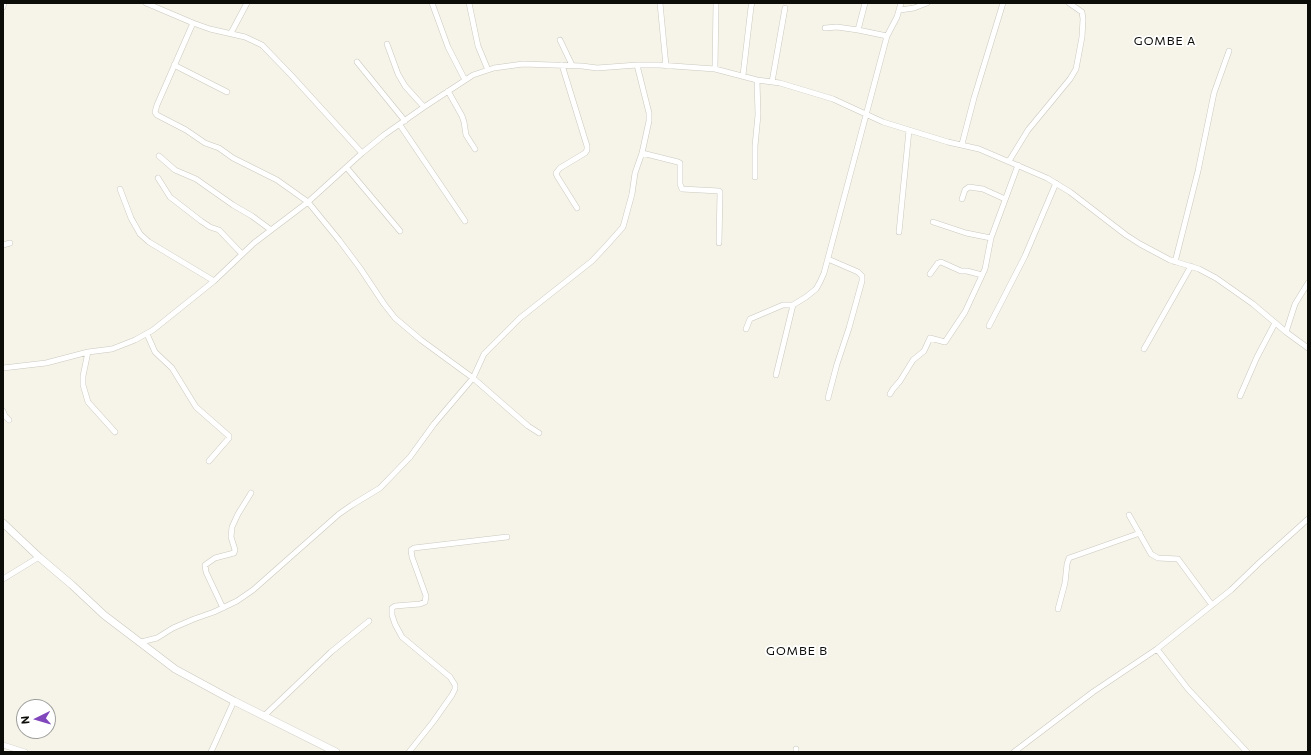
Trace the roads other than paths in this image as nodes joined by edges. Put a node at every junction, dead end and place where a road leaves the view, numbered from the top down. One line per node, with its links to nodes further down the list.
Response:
1 (4, 3): 14 (street)
2 (146, 3): 17 (street)
3 (247, 3): 20 (street)
4 (432, 3): 34 (street)
5 (469, 3): 32 (street)
6 (660, 3): 30 (street)
7 (716, 3): 31 (street)
8 (752, 3): 33 (street)
9 (865, 3): 19 (street)
10 (901, 3): 16 (street)
11 (927, 3): 16 (street)
12 (1003, 3): 44 (street)
13 (1070, 3): 49 (street)
14 (3, 7)
15 (785, 8): 36 (street)
16 (900, 10): 21 (street)
17 (193, 23): 20 (street); 26 (street)
18 (825, 28): 19 (street)
19 (858, 30): 21 (street)
20 (231, 32): 47 (street)
21 (887, 36): 40 (street)
22 (560, 40): 28 (street)
23 (387, 44): 39 (street)
24 (1229, 51): 71 (street)
25 (357, 62): 41 (street)
26 (174, 65): 38 (street); 58 (street)
27 (562, 65): 28 (street); 32 (street); 59 (street)
28 (572, 65): 29 (street)
29 (636, 65): 30 (street); 46 (street)
30 (666, 66): 31 (street)
31 (715, 69): 33 (street)
32 (488, 70): 34 (street)
33 (743, 75): 35 (street)
34 (465, 80): 37 (street)
35 (757, 80): 36 (street); 52 (street)
36 (772, 82): 40 (street)
37 (448, 91): 39 (street); 45 (street)
38 (227, 92)
39 (424, 107): 41 (street)
40 (866, 114): 43 (street); 70 (street)
41 (405, 121): 42 (street)
42 (400, 125): 47 (street); 60 (street)
43 (909, 130): 44 (street); 64 (street)
44 (962, 144): 49 (street)
45 (474, 149)
46 (642, 152): 67 (street); 88 (street)
47 (362, 153): 51 (street)
48 (160, 156): 62 (street)
49 (1009, 161): 50 (street)
50 (1018, 165): 54 (street); 57 (street)
51 (347, 168): 58 (street); 63 (street)
52 (755, 177)
53 (158, 178): 69 (street)
54 (1056, 183): 71 (street); 79 (street)
55 (120, 189): 75 (street)
56 (962, 199): 57 (street)
57 (1005, 199): 65 (street)
58 (308, 202): 62 (street); 88 (street)
59 (577, 208)
60 (465, 221)
61 (933, 222): 65 (street)
62 (270, 230): 69 (street)
63 (400, 231)
64 (899, 232)
65 (991, 238): 74 (street)
66 (10, 243): 68 (street)
67 (720, 243)
68 (3, 245)
69 (242, 254): 75 (street)
70 (828, 259): 77 (street); 91 (street)
71 (1175, 262): 72 (street)
72 (1191, 266): 78 (street); 84 (street)
73 (930, 274): 74 (street)
74 (982, 275): 89 (street)
75 (214, 281): 82 (street)
76 (1308, 283): 81 (street)
77 (793, 305): 80 (street); 87 (street)
78 (1276, 323): 81 (street); 90 (street)
79 (989, 326)
80 (746, 329)
81 (1286, 332): 83 (street)
82 (147, 334): 85 (street); 96 (street)
83 (1308, 348)
84 (1144, 349)
85 (88, 352): 86 (street); 94 (street)
86 (3, 368)
87 (776, 375)
88 (473, 378): 95 (street); 106 (street)
89 (890, 394)
90 (1240, 396)
91 (828, 398)
92 (3, 411): 93 (street)
93 (9, 420)
94 (116, 432)
95 (539, 433)
96 (209, 461)
97 (251, 493): 106 (street)
98 (1129, 515): 101 (street)
99 (1308, 519): 105 (street)
100 (3, 523): 103 (street)
101 (1140, 533): 105 (street); 107 (street)
102 (507, 537): 117 (street)
103 (39, 557): 104 (street); 109 (street)
104 (3, 579)
105 (1212, 605): 110 (street)
106 (223, 608): 109 (street)
107 (1058, 608)
108 (369, 621): 112 (street)
109 (141, 642): 111 (street)
110 (1157, 649): 118 (street); 119 (street)
111 (234, 701): 112 (street); 115 (street)
112 (265, 715): 116 (street)
113 (3, 745): 114 (street)
114 (25, 752)
115 (211, 752)
116 (336, 752)
117 (409, 752)
118 (1014, 752)
119 (1247, 752)

